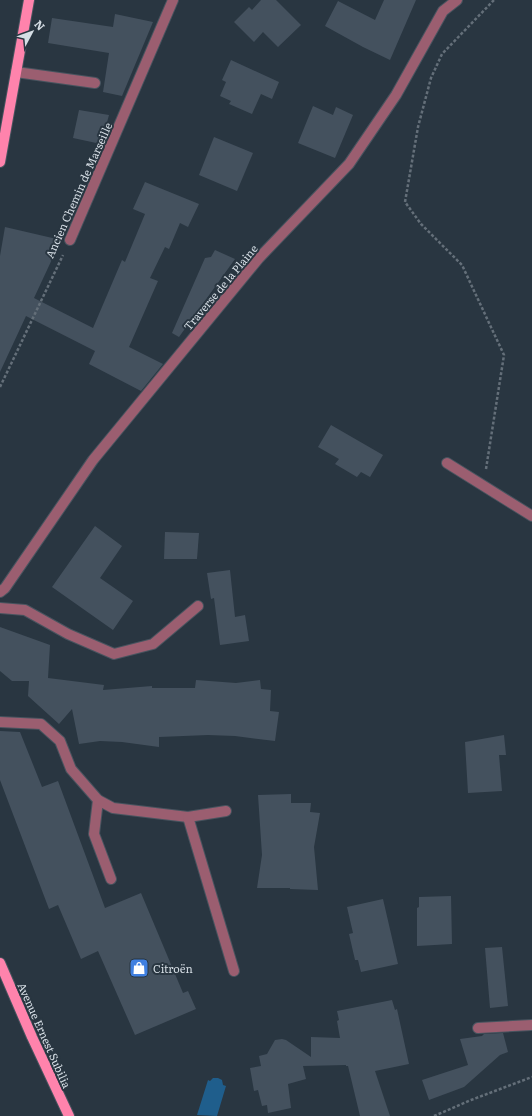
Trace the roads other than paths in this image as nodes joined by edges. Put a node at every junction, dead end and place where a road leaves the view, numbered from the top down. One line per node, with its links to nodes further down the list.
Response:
1 (29, 0): 4 (main road)
2 (173, 0): 7 (street, Ancien Chemin de Marseille)
3 (456, 0): 10 (street, Traverse de la Plaine)
4 (16, 72): 5 (street); 6 (main road)
5 (94, 83)
6 (0, 162)
7 (70, 240)
8 (448, 463): 9 (street)
9 (532, 516)
10 (0, 592)
11 (198, 606): 12 (street)
12 (0, 608)
13 (0, 722): 14 (street)
14 (98, 800): 16 (street); 17 (street)
15 (226, 811): 16 (street)
16 (188, 817): 19 (street)
17 (111, 879)
18 (0, 963): 22 (main road, Avenue Ernest Subilia)
19 (234, 971)
20 (532, 1025): 21 (street)
21 (478, 1028)
22 (69, 1116)

